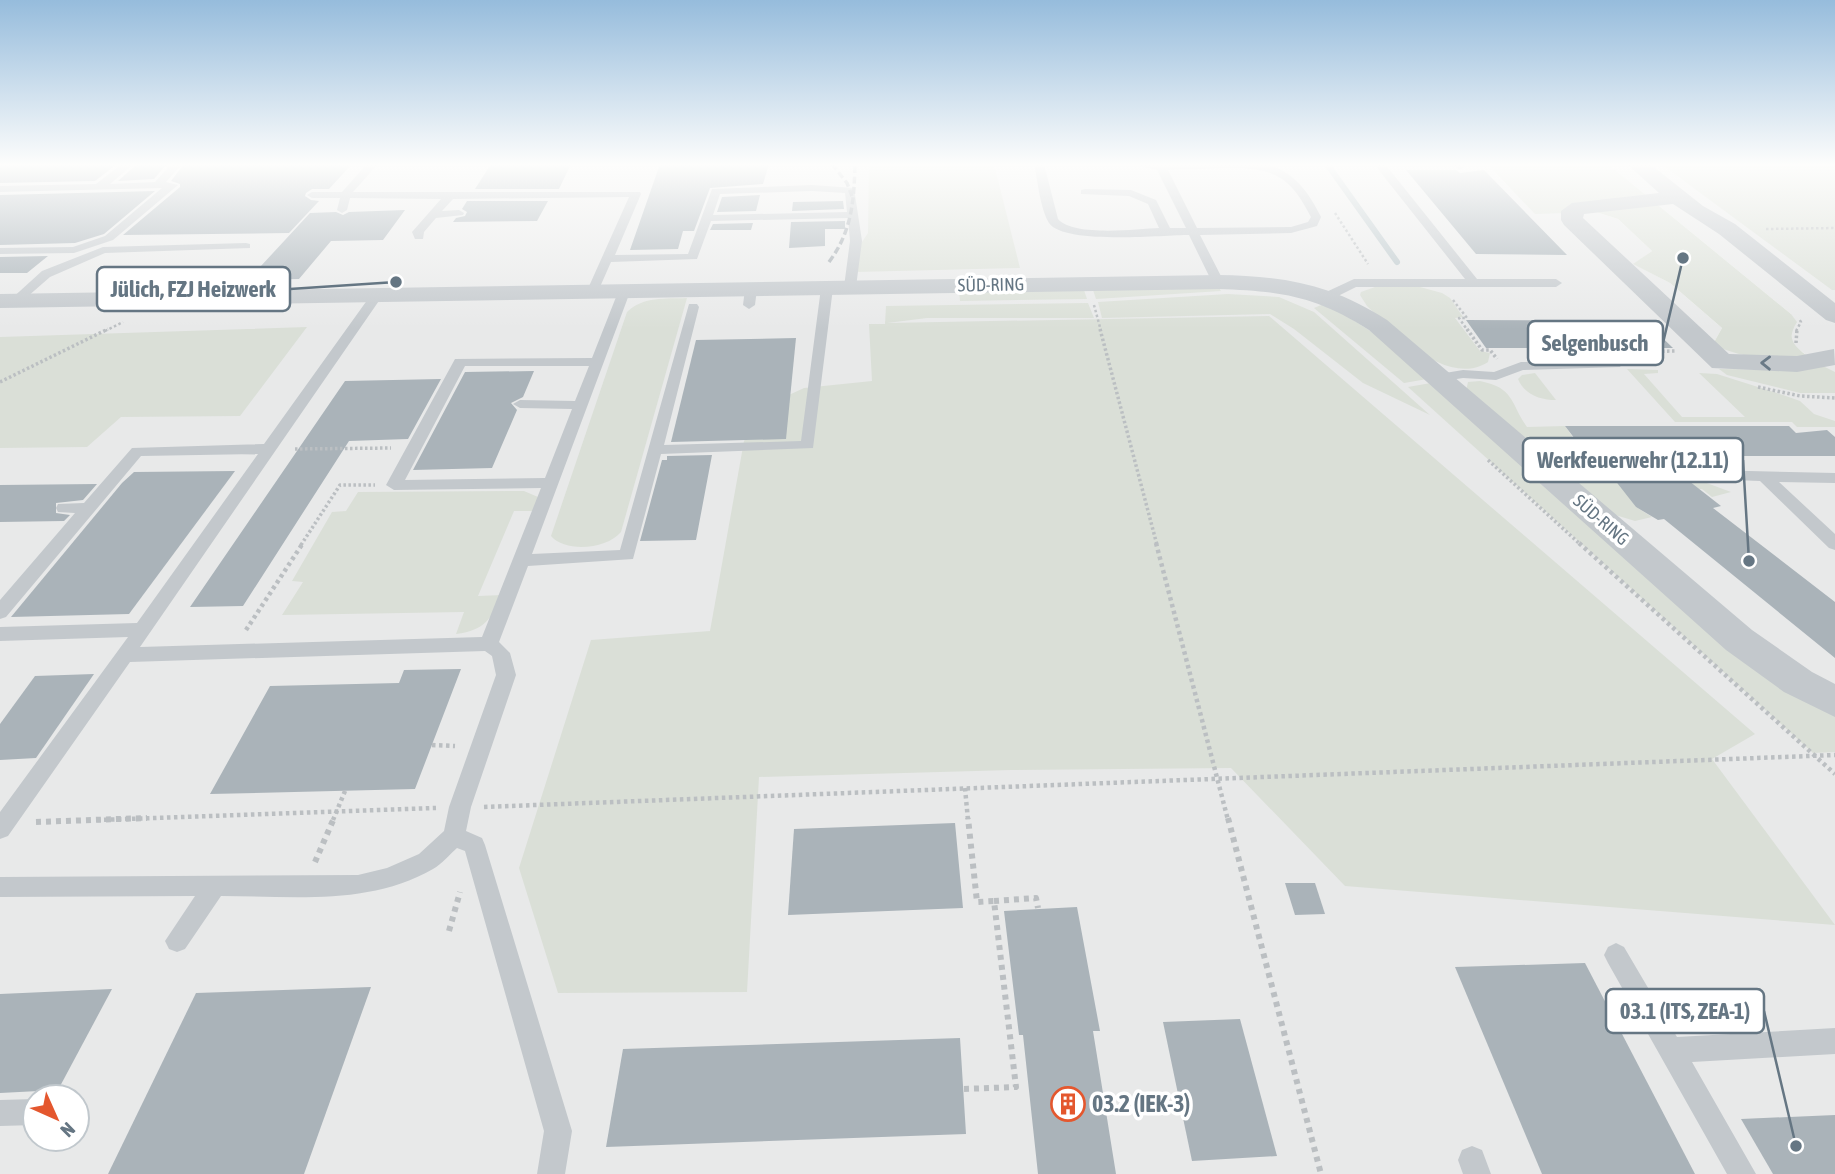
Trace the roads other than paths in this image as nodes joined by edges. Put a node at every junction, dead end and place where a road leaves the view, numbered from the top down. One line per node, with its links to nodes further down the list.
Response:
1 (706, 218): 19 (lane)
2 (132, 219): 18 (lane)
3 (430, 219): 16 (lane)
4 (625, 219): 19 (lane)
5 (853, 219): 23 (lane)
6 (1053, 219): 14 (lane)
7 (1160, 219): 14 (lane)
8 (1185, 219): 15 (lane)
9 (1316, 219): 15 (lane)
10 (1423, 219): 21 (lane)
11 (1572, 219): 31 (street, one-way to 11)
12 (1700, 219): 31 (street)
13 (1710, 219): 30 (street)
14 (1166, 231): 15 (lane)
15 (1191, 232): 20 (lane)
16 (419, 237)
17 (246, 246): 28 (lane)
18 (0, 251)
19 (608, 259): 25 (lane)
20 (1218, 282): 23 (street, SÜD-RING); 27 (street, SÜD-RING)
21 (1474, 283): 22 (lane); 27 (lane)
22 (1556, 283)
23 (839, 288): 24 (street, SÜD-RING); 38 (lane)
24 (624, 292): 25 (street, SÜD-RING); 32 (lane)
25 (592, 293): 26 (street, SÜD-RING)
26 (377, 295): 28 (street, SÜD-RING); 37 (lane)
27 (1328, 296): 34 (street, SÜD-RING)
28 (7, 301)
29 (693, 307): 38 (lane)
30 (1835, 315)
31 (1831, 347)
32 (597, 362): 36 (lane); 44 (lane)
33 (1615, 364): 34 (lane)
34 (1438, 378): 54 (street, SÜD-RING)
35 (520, 404): 36 (lane)
36 (580, 405): 44 (lane)
37 (270, 449): 43 (lane); 50 (lane)
38 (654, 450): 48 (lane)
39 (1623, 473): 40 (lane)
40 (1763, 476): 41 (lane); 47 (lane)
41 (1835, 478)
42 (91, 479): 43 (lane)
43 (113, 479): 46 (lane)
44 (550, 483): 48 (lane)
45 (64, 508): 46 (lane)
46 (88, 508): 49 (lane)
47 (1835, 544)
48 (521, 560): 52 (lane)
49 (0, 612)
50 (143, 630): 51 (lane); 53 (lane)
51 (0, 634)
52 (489, 644): 53 (lane); 56 (lane)
53 (125, 654): 55 (lane)
54 (1835, 702)
55 (2, 826)
56 (454, 836): 57 (lane); 65 (lane)
57 (216, 885): 58 (lane); 59 (lane)
58 (0, 887)
59 (177, 941)
60 (1616, 955): 62 (lane)
61 (1835, 1041): 62 (lane)
62 (1670, 1050): 66 (lane)
63 (21, 1112): 64 (lane)
64 (0, 1113)
65 (551, 1174)
66 (1742, 1174)

